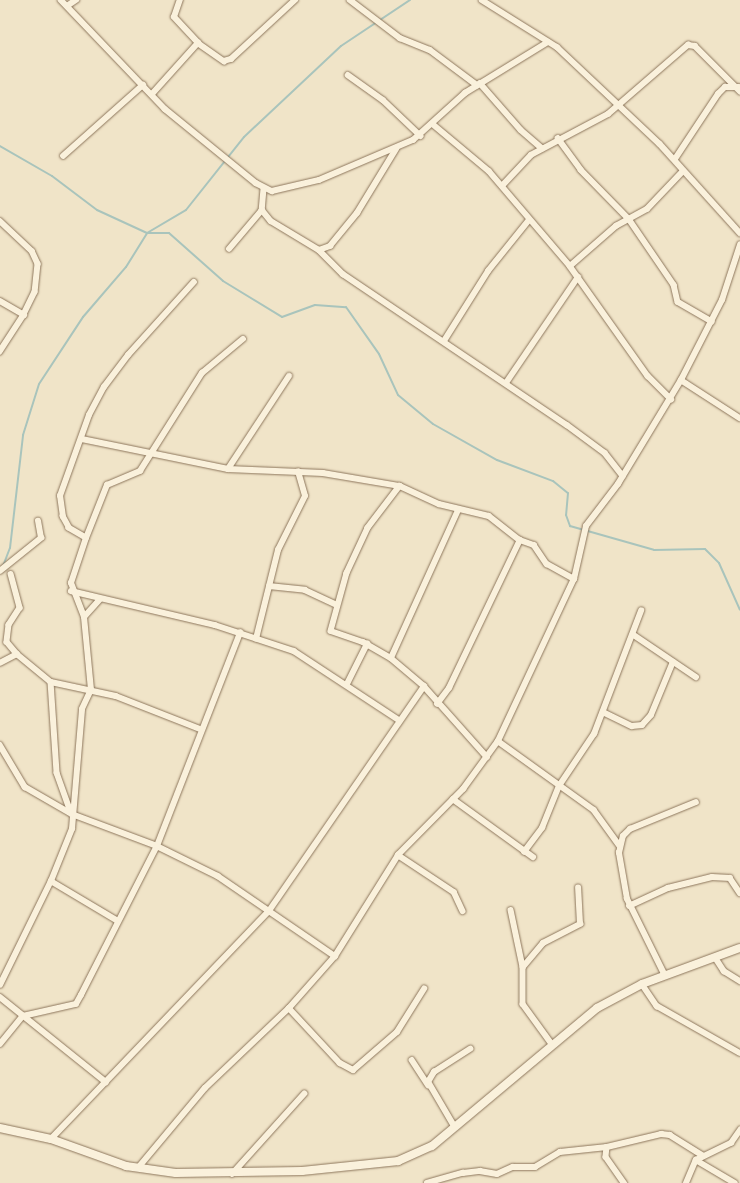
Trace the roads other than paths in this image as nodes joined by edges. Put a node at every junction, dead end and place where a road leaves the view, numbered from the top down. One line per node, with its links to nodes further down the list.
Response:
1 (61, 0): 7 (street)
2 (76, 0): 7 (street)
3 (180, 0): 9 (street)
4 (295, 0): 9 (street)
5 (350, 0): 11 (street)
6 (482, 0): 8 (street)
7 (67, 6): 12 (street)
8 (548, 42): 11 (street); 15 (street)
9 (198, 43): 14 (street)
10 (348, 75): 17 (street)
11 (479, 84): 16 (street); 19 (street)
12 (143, 85): 14 (street); 21 (street)
13 (739, 88): 15 (street); 22 (street)
14 (152, 94): 25 (street)
15 (617, 106): 18 (street); 22 (street)
16 (434, 125): 17 (street); 24 (street)
17 (421, 136): 20 (street)
18 (558, 138): 19 (street); 27 (street)
19 (542, 148): 24 (street)
20 (396, 149): 25 (street); 33 (street)
21 (63, 156)
22 (675, 159): 23 (street)
23 (683, 171): 27 (street); 30 (street)
24 (502, 186): 28 (street)
25 (264, 189): 26 (street)
26 (262, 210): 32 (street); 33 (street)
27 (629, 219): 34 (street); 39 (street)
28 (529, 220): 34 (street); 41 (street)
29 (0, 221): 38 (street)
30 (740, 233)
31 (740, 245): 39 (street)
32 (229, 249)
33 (319, 250): 41 (street)
34 (570, 266): 35 (street)
35 (578, 276): 45 (street); 46 (street)
36 (194, 282): 48 (street)
37 (0, 301): 38 (street)
38 (24, 316): 42 (street)
39 (712, 322): 44 (street)
40 (243, 339): 49 (street)
41 (444, 341): 45 (street)
42 (0, 352)
43 (289, 376): 50 (street)
44 (682, 380): 46 (street); 47 (street)
45 (506, 383): 52 (street)
46 (671, 399): 52 (street)
47 (740, 418)
48 (82, 439): 49 (street); 56 (street)
49 (152, 455): 50 (street); 56 (street)
50 (228, 469): 51 (street)
51 (298, 472): 53 (street); 61 (street)
52 (623, 476): 60 (street)
53 (400, 486): 54 (street); 64 (street)
54 (458, 510): 57 (street); 72 (street)
55 (38, 521): 58 (street)
56 (86, 538): 62 (street)
57 (520, 540): 60 (street); 80 (street)
58 (0, 571)
59 (11, 574): 71 (street)
60 (574, 579): 84 (street)
61 (268, 586): 64 (street); 69 (street)
62 (71, 591): 63 (street); 66 (street)
63 (100, 599): 66 (street); 67 (street)
64 (337, 605): 70 (street)
65 (641, 611): 68 (street)
66 (84, 617): 79 (street)
67 (240, 634): 69 (street); 83 (street)
68 (634, 635): 73 (street); 81 (street)
69 (256, 639): 77 (street)
70 (367, 644): 72 (street); 77 (street)
71 (17, 654): 74 (street); 76 (street)
72 (392, 658): 78 (street)
73 (674, 662): 75 (street); 81 (street)
74 (0, 663)
75 (696, 677)
76 (51, 682): 79 (street); 90 (street)
77 (347, 684): 82 (street)
78 (424, 686): 80 (street); 82 (street)
79 (91, 690): 83 (street); 90 (street)
80 (437, 704): 86 (street)
81 (603, 712): 87 (street)
82 (399, 720): 101 (street)
83 (200, 729): 91 (street)
84 (498, 741): 86 (street); 87 (street)
85 (0, 745): 90 (street)
86 (487, 757): 88 (street)
87 (559, 786): 92 (street); 93 (street)
88 (453, 799): 93 (street); 94 (street)
89 (696, 802): 92 (street)
90 (72, 814): 91 (street); 96 (street)
91 (157, 846): 101 (street); 103 (street)
92 (620, 846): 99 (street)
93 (524, 852): 95 (street)
94 (398, 855): 102 (street); 105 (street)
95 (533, 857)
96 (51, 881): 103 (street); 111 (street)
97 (578, 888): 107 (street)
98 (740, 893): 99 (street)
99 (629, 906): 108 (street)
100 (511, 910): 107 (street)
101 (269, 911): 105 (street); 121 (street)
102 (463, 911)
103 (118, 921): 115 (street)
104 (740, 948): 106 (main road)
105 (335, 956): 114 (street)
106 (715, 957): 108 (main road); 109 (street)
107 (523, 967): 117 (street)
108 (665, 976): 110 (main road)
109 (740, 981)
110 (642, 984): 117 (main road); 119 (street)
111 (0, 985)
112 (424, 989): 114 (street)
113 (0, 997): 115 (street)
114 (289, 1008): 131 (street)
115 (23, 1016): 116 (street); 121 (street)
116 (0, 1044)
117 (552, 1044): 125 (main road)
118 (470, 1049): 122 (street)
119 (740, 1053)
120 (412, 1060): 122 (street)
121 (106, 1082): 127 (street)
122 (430, 1086): 125 (street)
123 (304, 1094): 132 (street)
124 (0, 1128): 127 (main road)
125 (455, 1128): 132 (main road)
126 (740, 1130): 129 (street)
127 (51, 1139): 131 (main road)
128 (607, 1146): 129 (street); 133 (street); 134 (street)
129 (703, 1156): 130 (street)
130 (696, 1160): 135 (street); 136 (street)
131 (138, 1168): 132 (main road)
132 (232, 1174)
133 (427, 1183)
134 (624, 1183)
135 (686, 1183)
136 (735, 1183)

